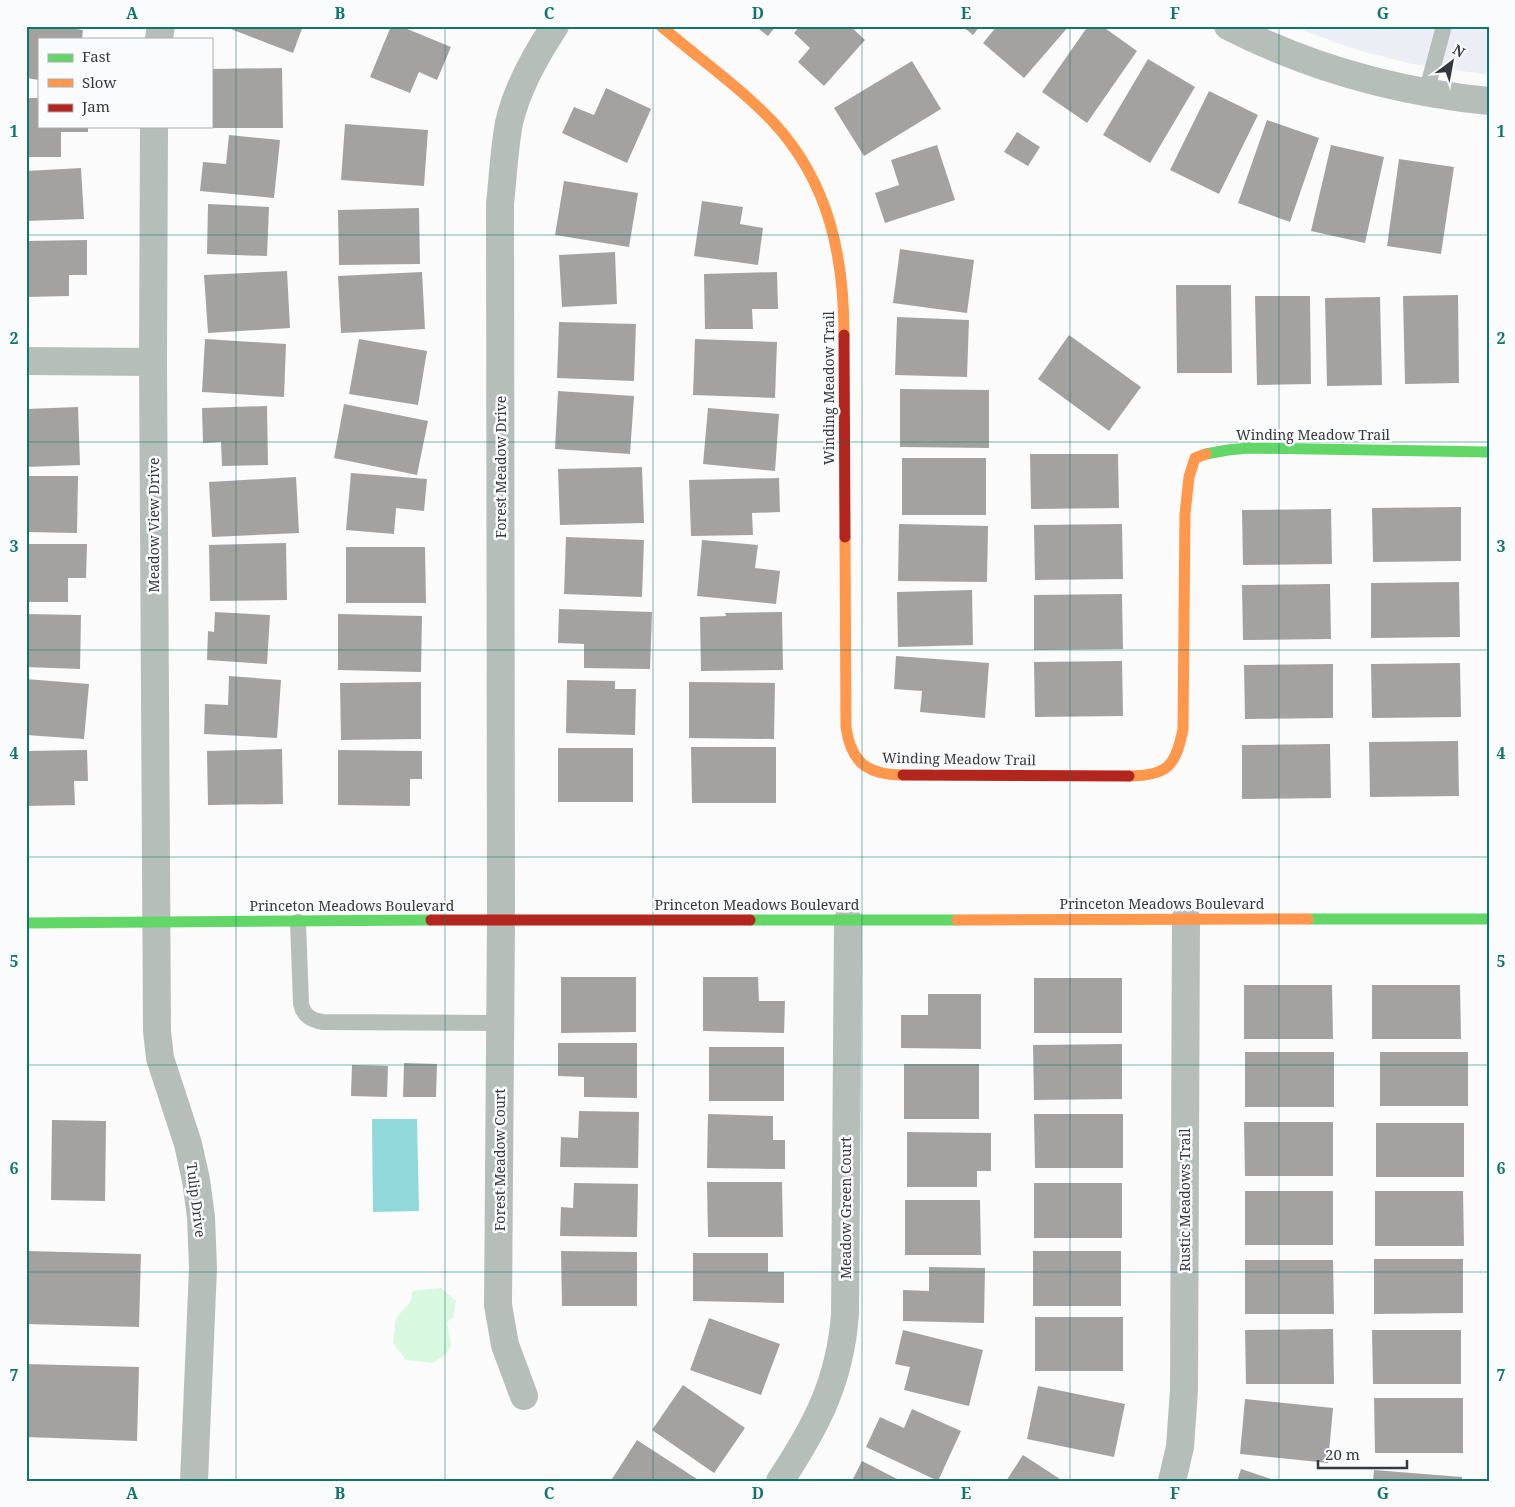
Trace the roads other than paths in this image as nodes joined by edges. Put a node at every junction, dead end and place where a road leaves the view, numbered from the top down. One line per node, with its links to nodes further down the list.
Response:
1 (555, 26): 13 (street, Forest Meadow Drive)
2 (661, 26): 10 (street, Winding Meadow Trail)
3 (1228, 26): 5 (street)
4 (1444, 26): 5 (lane)
5 (1426, 93): 6 (street)
6 (1489, 102)
7 (154, 128): 9 (street, Meadow View Drive)
8 (26, 361): 9 (street)
9 (153, 362): 17 (street, Meadow View Drive)
10 (1489, 452)
11 (1186, 918): 12 (street, Princeton Meadows Boulevard); 14 (street, Princeton Meadows Boulevard); 22 (street, Rustic Meadows Trail)
12 (1489, 919)
13 (502, 920): 14 (street, Princeton Meadows Boulevard); 15 (street, Princeton Meadows Boulevard); 18 (street, Forest Meadow Court)
14 (848, 920): 21 (street, Meadow Green Court)
15 (298, 922): 17 (street, Princeton Meadows Boulevard); 18 (lane)
16 (26, 923): 17 (street, Princeton Meadows Boulevard)
17 (156, 923): 20 (street, Tulip Drive)
18 (501, 1023): 19 (street, Forest Meadow Court)
19 (524, 1396)
20 (194, 1481)
21 (780, 1481)
22 (1172, 1481)

